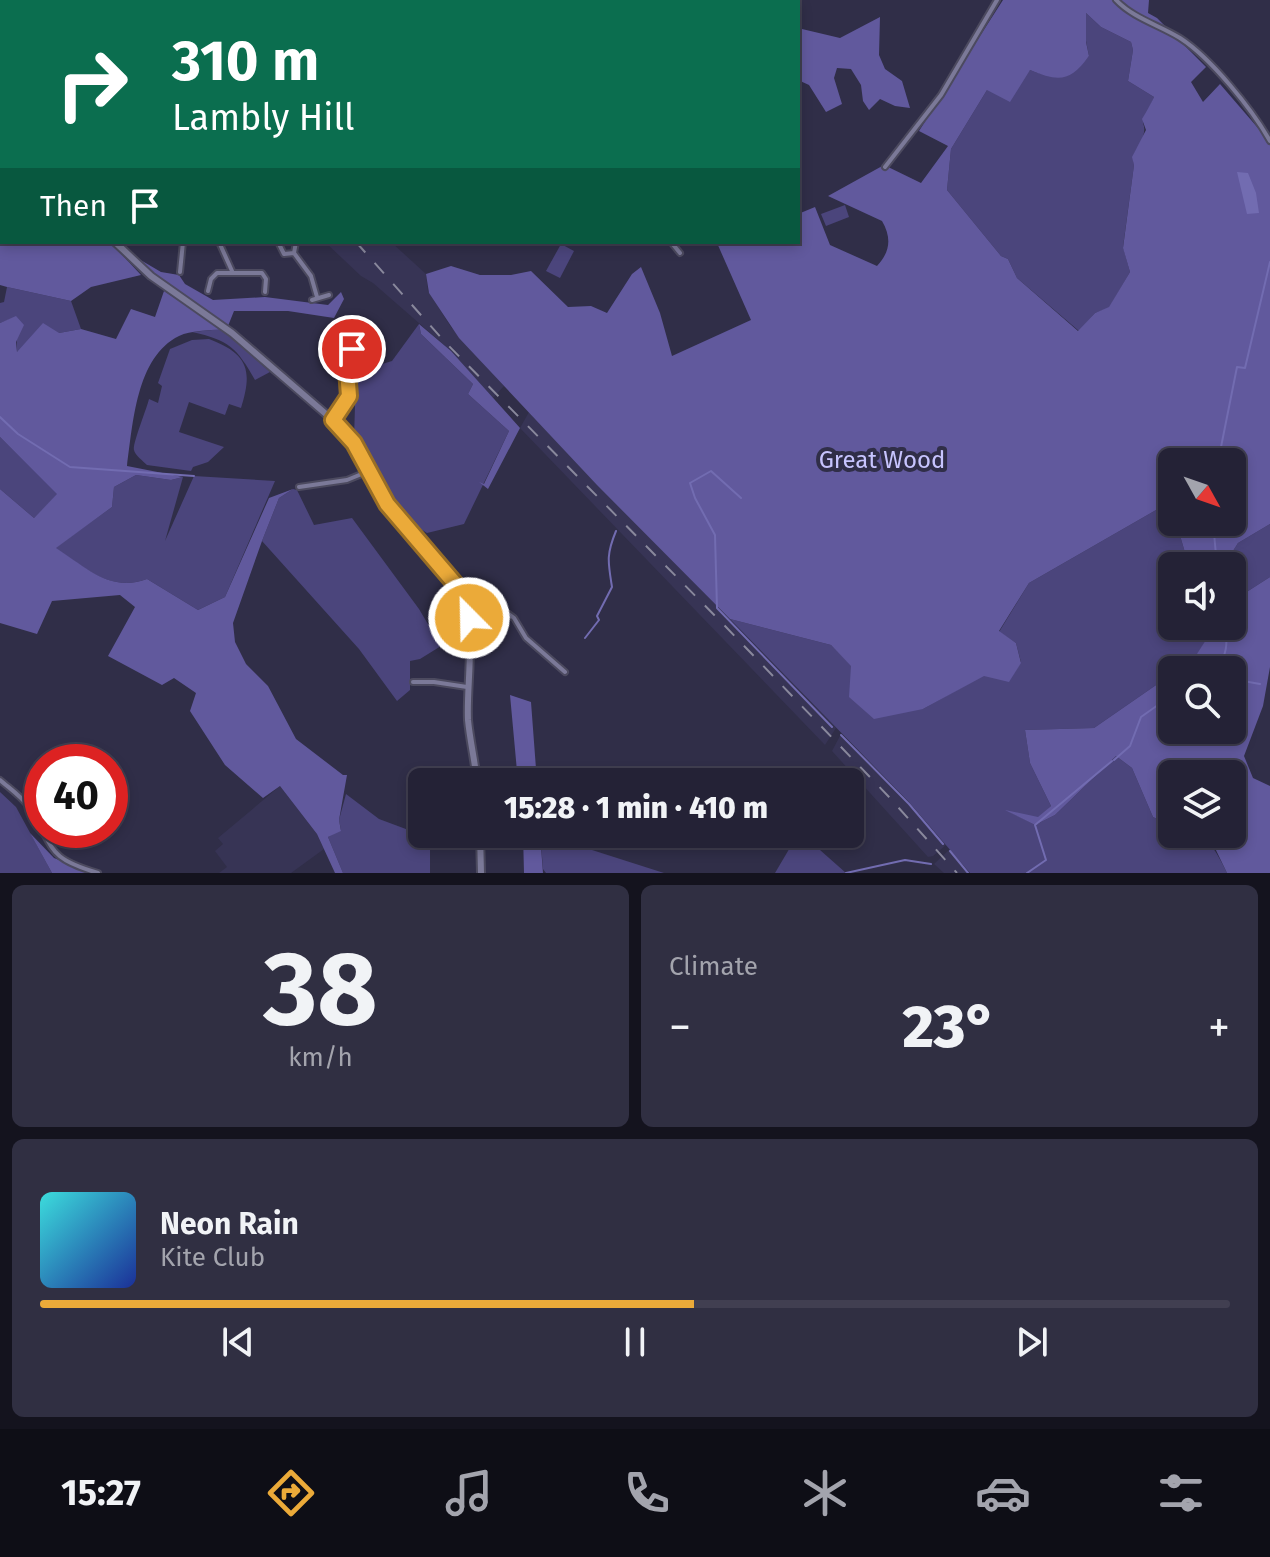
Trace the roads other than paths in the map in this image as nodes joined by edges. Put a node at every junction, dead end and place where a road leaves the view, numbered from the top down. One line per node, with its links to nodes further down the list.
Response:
1 (997, 0): 4 (street)
2 (1116, 0): 3 (street)
3 (1270, 141)
4 (885, 167)
5 (117, 244): 19 (street)
6 (183, 244): 14 (street)
7 (220, 244): 13 (street)
8 (279, 244): 11 (street)
9 (296, 244): 11 (street)
10 (673, 244): 12 (street)
11 (294, 253): 17 (street)
12 (680, 253)
13 (232, 271): 15 (street); 16 (street)
14 (180, 272)
15 (208, 291)
16 (265, 292)
17 (329, 295)
18 (373, 330): 19 (street)
19 (333, 420): 20 (street)
20 (369, 471): 21 (street); 22 (street)
21 (299, 487)
22 (466, 600): 23 (street); 24 (street)
23 (477, 603): 24 (street); 25 (street)
24 (468, 611): 27 (street)
25 (565, 672)
26 (413, 682): 27 (street)
27 (467, 687): 28 (street)
28 (475, 768)
29 (0, 780): 31 (street)
30 (480, 848): 32 (street)
31 (98, 873)
32 (481, 873)

